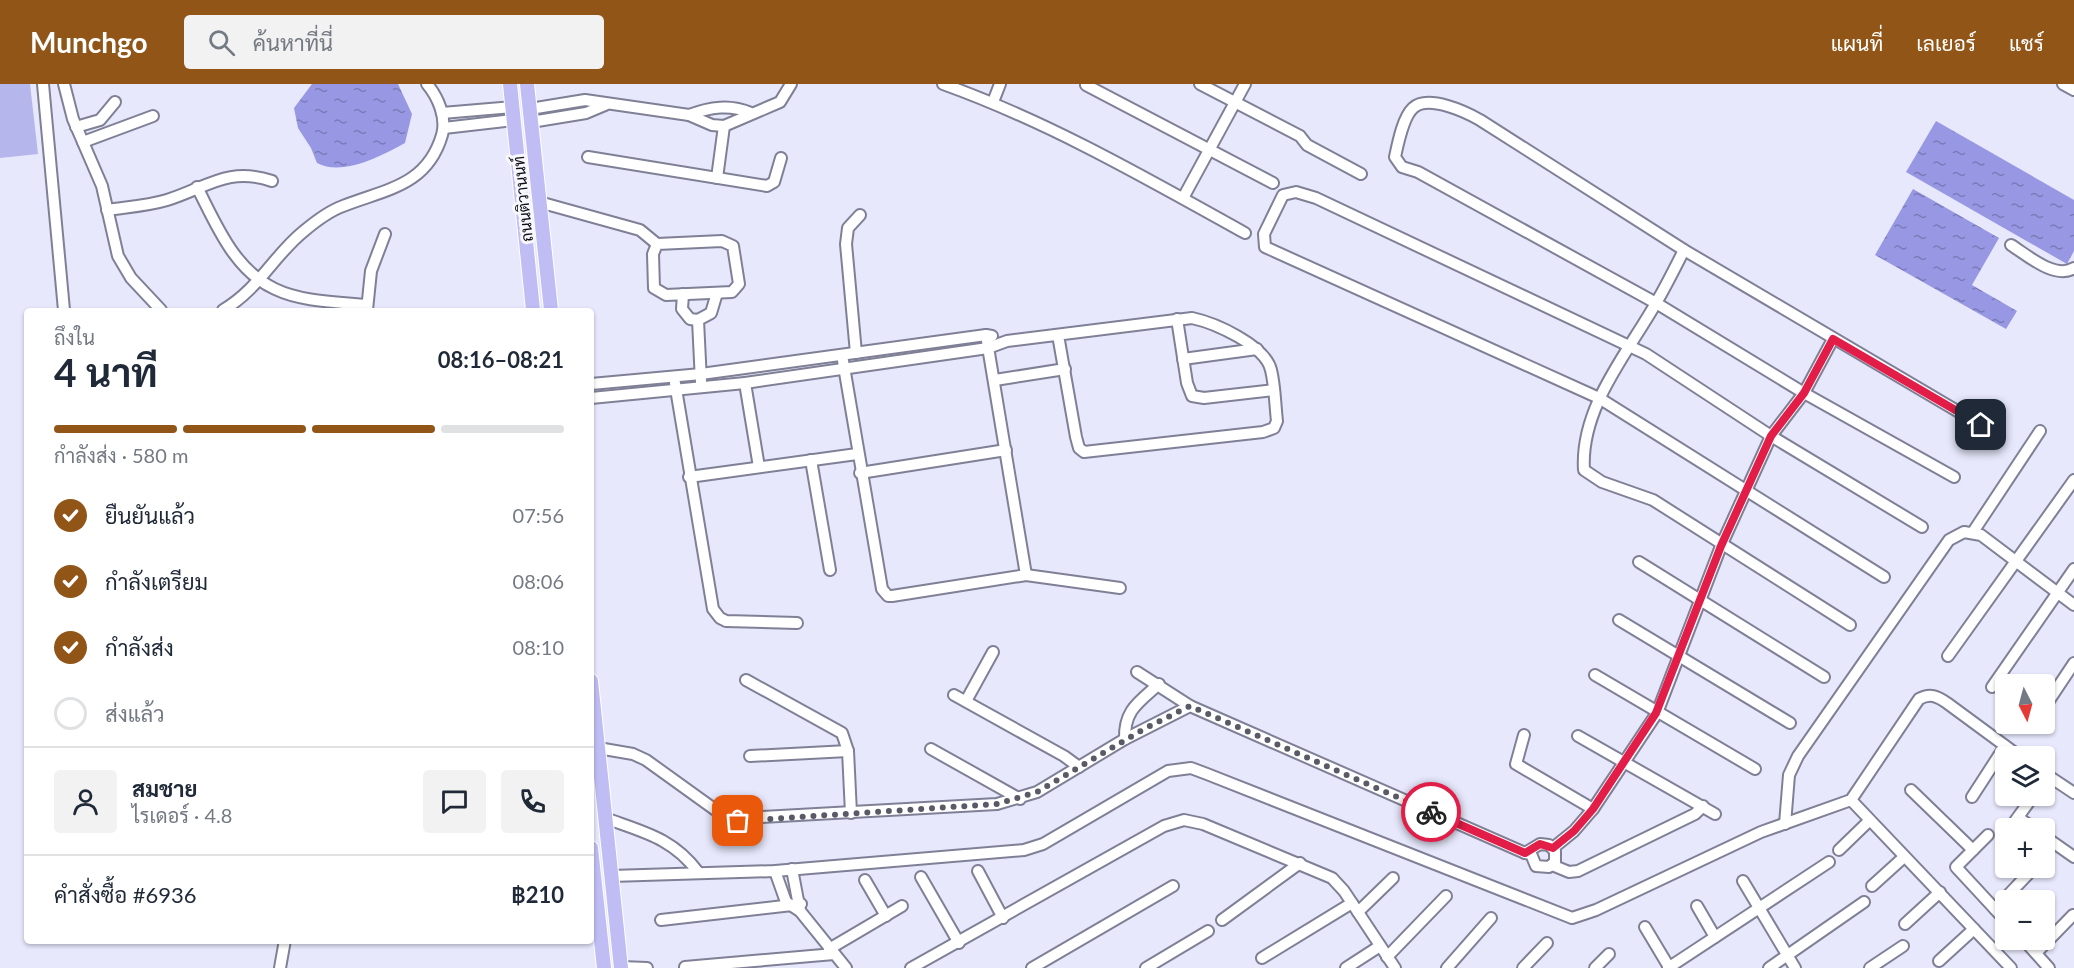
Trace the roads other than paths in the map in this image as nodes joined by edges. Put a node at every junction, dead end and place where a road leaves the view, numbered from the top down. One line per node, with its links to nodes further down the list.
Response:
1 (43, 84): 49 (street)
2 (64, 84): 24 (street)
3 (427, 84): 17 (street)
4 (510, 84): 18 (main road, ถนนติวานนท์)
5 (527, 84): 20 (main road, ถนนติวานนท์)
6 (791, 84): 19 (street)
7 (944, 84): 15 (street)
8 (1000, 84): 15 (street)
9 (1200, 84): 16 (street)
10 (1245, 84): 16 (street)
11 (2063, 84): 13 (street)
12 (1086, 85): 27 (street)
13 (2074, 90)
14 (115, 102): 24 (street)
15 (993, 102): 35 (street)
16 (1235, 102): 27 (street); 30 (street)
17 (442, 113): 18 (street); 25 (street)
18 (513, 114): 25 (street); 53 (main road, ถนนติวานนท์)
19 (751, 114): 21 (street); 23 (street)
20 (530, 115): 21 (street); 36 (main road, ถนนติวานนท์)
21 (689, 115): 23 (street)
22 (153, 116): 26 (street)
23 (724, 126): 31 (street)
24 (76, 127): 26 (street)
25 (444, 128): 45 (street)
26 (83, 142): 37 (street)
27 (1209, 150): 33 (street); 35 (street)
28 (588, 157): 31 (street)
29 (781, 158): 31 (street)
30 (1360, 174)
31 (717, 178)
32 (272, 181): 34 (street)
33 (1273, 183)
34 (197, 187): 37 (street); 45 (street)
35 (1183, 198): 39 (street)
36 (539, 202): 41 (street); 54 (main road, ถนนติวานนท์)
37 (107, 210): 50 (street)
38 (860, 215): 64 (street)
39 (1245, 233)
40 (385, 234): 52 (street)
41 (657, 244): 46 (street); 47 (street)
42 (2011, 245): 44 (street)
43 (1684, 250): 48 (street); 48 (street); 59 (street)
44 (2074, 268)
45 (260, 280): 51 (street); 52 (street)
46 (717, 293): 47 (street); 56 (street)
47 (683, 294): 56 (street)
48 (1656, 303): 61 (street); 77 (street)
49 (64, 308)
50 (159, 308)
51 (226, 308)
52 (367, 308)
53 (533, 308)
54 (551, 308)
55 (1177, 319): 58 (street); 63 (street); 66 (street)
56 (698, 320): 69 (street)
57 (986, 335): 60 (street); 62 (street); 64 (street)
58 (1058, 335): 60 (street); 68 (street)
59 (1833, 339): 77 (street); 80 (street)
60 (1007, 341): 62 (street)
61 (1628, 347): 79 (street); 79 (street); 82 (street)
62 (988, 348): 67 (street); 71 (street)
63 (1257, 349): 66 (street); 76 (street)
64 (856, 353): 65 (street)
65 (842, 355): 67 (street); 69 (street)
66 (1183, 359): 76 (street)
67 (844, 369): 72 (street); 84 (street)
68 (1065, 369): 71 (street); 76 (street)
69 (701, 374): 70 (street); 74 (street)
70 (675, 376): 73 (street); 75 (street)
71 (995, 380): 83 (street)
72 (745, 383): 74 (street); 86 (street)
73 (594, 384)
74 (701, 388): 75 (street)
75 (676, 390): 78 (street); 88 (street)
76 (1274, 390)
77 (1804, 393): 82 (street); 89 (street)
78 (594, 398)
79 (1599, 398): 91 (street); 94 (street)
80 (1981, 425)
81 (2040, 431): 93 (street)
82 (1771, 436): 91 (street); 92 (street)
83 (1006, 450): 87 (street); 99 (street)
84 (857, 454): 85 (street); 87 (street)
85 (811, 460): 86 (street); 98 (street)
86 (759, 467): 88 (street)
87 (860, 473): 99 (street)
88 (689, 477): 106 (street)
89 (1954, 477)
90 (2074, 480): 95 (street)
91 (1745, 492): 94 (street); 100 (street)
92 (1922, 527)
93 (1973, 532): 95 (street); 151 (street)
94 (1721, 546): 103 (street); 107 (street)
95 (2018, 561): 102 (street); 109 (street)
96 (1639, 562): 103 (street)
97 (2074, 569): 102 (street)
98 (830, 570)
99 (1026, 575): 101 (street)
100 (1884, 577)
101 (1120, 588)
102 (2058, 593): 104 (street); 117 (street)
103 (1701, 602): 110 (street); 114 (street)
104 (2074, 605)
105 (1619, 620): 110 (street)
106 (797, 623)
107 (1850, 625)
108 (993, 652): 120 (street)
109 (1948, 656)
110 (1679, 657): 122 (street); 124 (street)
111 (2074, 663): 118 (street)
112 (1137, 672): 116 (street)
113 (1595, 675): 122 (street)
114 (1824, 677)
115 (746, 680): 131 (street)
116 (1159, 684): 121 (street); 127 (street)
117 (1992, 687)
118 (2055, 692)
119 (954, 695): 120 (street)
120 (966, 701): 135 (street)
121 (1190, 706): 127 (street); 157 (street)
122 (1656, 713): 134 (street); 136 (street)
123 (594, 714): 129 (main road)
124 (1790, 723)
125 (1524, 735): 145 (street)
126 (1578, 736): 134 (street)
127 (1125, 739): 135 (street)
128 (2005, 746): 142 (street)
129 (598, 748): 146 (street); 148 (main road)
130 (931, 749): 141 (street)
131 (848, 751): 132 (street); 146 (street)
132 (750, 756)
133 (1995, 761): 140 (street)
134 (1626, 762): 143 (street); 145 (street)
135 (1079, 767): 141 (street)
136 (1755, 769)
137 (2055, 781): 139 (street)
138 (1911, 790): 156 (street)
139 (2074, 793)
140 (1971, 797)
141 (1020, 799): 146 (street)
142 (1851, 800): 150 (street); 151 (street)
143 (1703, 806): 147 (street); 162 (street)
144 (2027, 806): 149 (street)
145 (1593, 809): 154 (street)
146 (851, 813)
147 (1715, 814)
148 (605, 818): 166 (street); 168 (main road)
149 (2019, 818)
150 (1869, 821): 155 (street); 158 (street)
151 (1785, 824): 163 (street)
152 (1988, 835): 156 (street)
153 (2055, 844): 159 (street)
154 (1553, 848): 157 (street); 162 (street)
155 (1839, 850)
156 (1973, 850): 185 (street)
157 (1525, 853): 162 (street)
158 (1905, 857): 175 (street); 177 (street)
159 (2074, 857)
160 (1829, 862): 184 (street)
161 (1300, 863): 183 (street); 188 (street); 191 (street)
162 (1552, 865)
163 (792, 869): 164 (street); 182 (street)
164 (775, 871): 166 (street); 182 (street)
165 (978, 871): 188 (street)
166 (698, 872): 168 (street)
167 (594, 876): 213 (main road)
168 (611, 876): 214 (main road)
169 (921, 877): 197 (street)
170 (1393, 878): 183 (street)
171 (2024, 878): 176 (street)
172 (865, 880): 187 (street)
173 (1743, 882): 184 (street)
174 (1173, 886): 219 (street)
175 (1872, 886)
176 (2013, 890)
177 (1940, 892): 192 (street); 194 (street)
178 (1446, 896): 206 (street)
179 (1864, 902): 207 (street)
180 (902, 906): 187 (street)
181 (1697, 906): 196 (street)
182 (797, 907): 190 (street); 203 (street)
183 (1355, 907): 200 (street); 208 (street)
184 (1758, 908): 196 (street); 207 (street)
185 (1995, 909)
186 (2073, 915): 205 (street)
187 (886, 916): 203 (street)
188 (1003, 918): 197 (street)
189 (1491, 918): 223 (street)
190 (661, 920)
191 (1222, 920)
192 (1905, 924)
193 (1644, 927): 226 (street)
194 (1974, 929): 209 (street); 211 (street)
195 (1208, 931): 210 (street)
196 (1714, 937): 226 (street)
197 (959, 943): 218 (street)
198 (284, 944): 212 (street)
199 (1546, 944): 224 (street)
200 (1380, 946): 206 (street); 221 (street)
201 (1903, 946): 229 (street)
202 (2032, 950): 205 (street)
203 (832, 952): 216 (street); 217 (street)
204 (1609, 954): 225 (street)
205 (2036, 954): 230 (street)
206 (1388, 957): 222 (street)
207 (1786, 957): 227 (street); 228 (street)
208 (1262, 958)
209 (1939, 961)
210 (1164, 964): 220 (street)
211 (2008, 967)
212 (280, 968)
213 (604, 968)
214 (621, 968): 215 (street)
215 (647, 968)
216 (685, 968)
217 (846, 968)
218 (911, 968)
219 (1032, 968)
220 (1146, 968)
221 (1346, 968)
222 (1395, 968)
223 (1447, 968)
224 (1523, 968)
225 (1595, 968)
226 (1669, 968)
227 (1769, 968)
228 (1795, 968)
229 (1870, 968)
230 (2049, 968)

